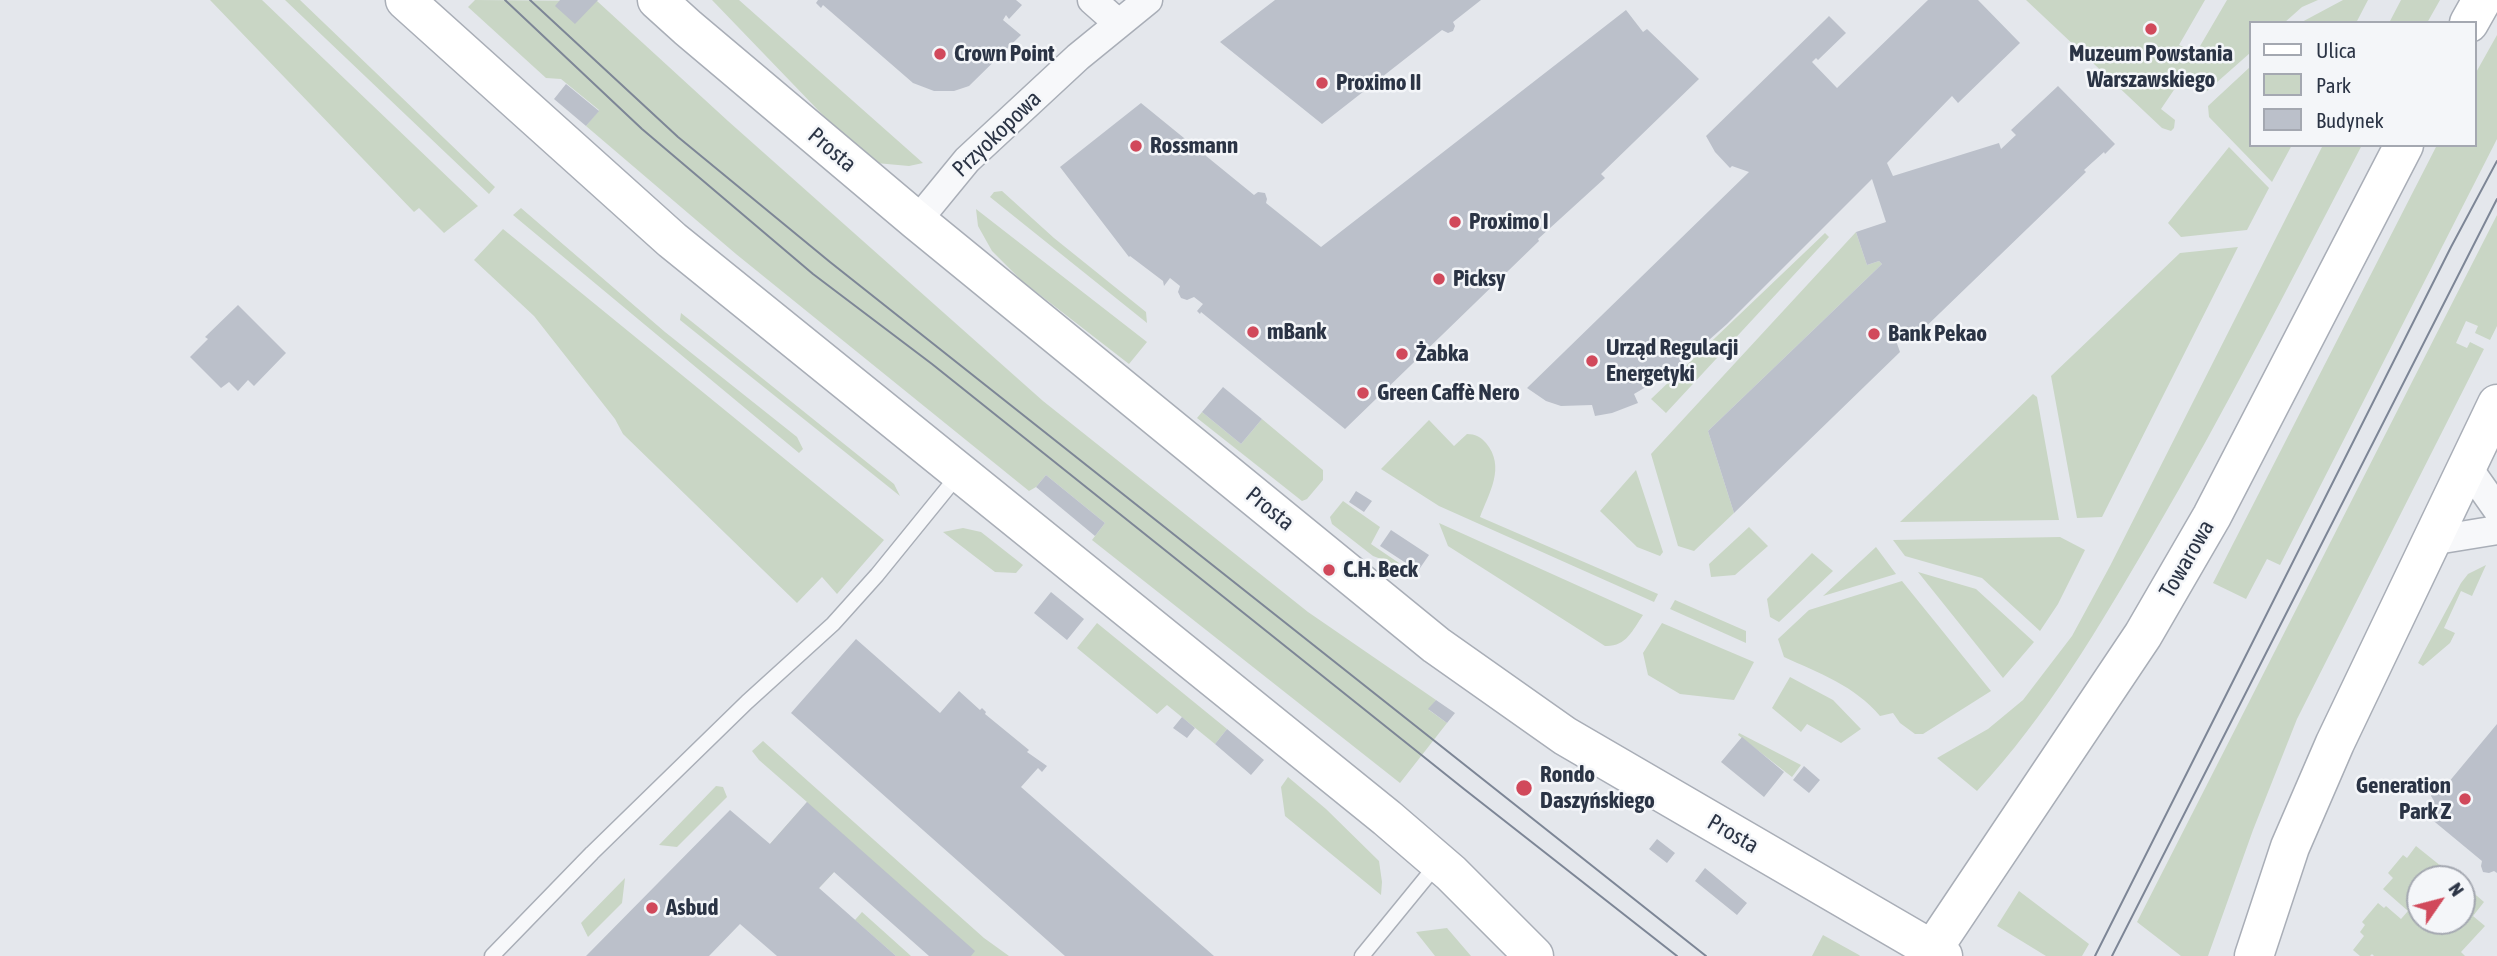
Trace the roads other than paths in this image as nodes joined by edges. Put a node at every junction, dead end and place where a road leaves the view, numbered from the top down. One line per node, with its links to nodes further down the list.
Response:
1 (405, 0): 12 (main road)
2 (657, 0): 9 (main road, Prosta)
3 (1092, 0): 7 (street)
4 (1148, 0): 7 (street, Przyokopowa)
5 (2482, 0): 6 (main road)
6 (2470, 21)
7 (1118, 23): 9 (street, Przyokopowa)
8 (2403, 147): 17 (main road, Towarowa)
9 (917, 221): 17 (main road, Prosta)
10 (2497, 404): 11 (main road)
11 (2466, 465): 13 (street); 15 (main road)
12 (960, 473): 16 (main road); 18 (lane)
13 (2497, 509)
14 (2497, 530): 15 (street)
15 (2430, 541): 21 (main road)
16 (1439, 862): 19 (lane); 20 (main road)
17 (1934, 954)
18 (492, 956)
19 (1362, 956)
20 (1534, 956)
21 (2254, 956)

